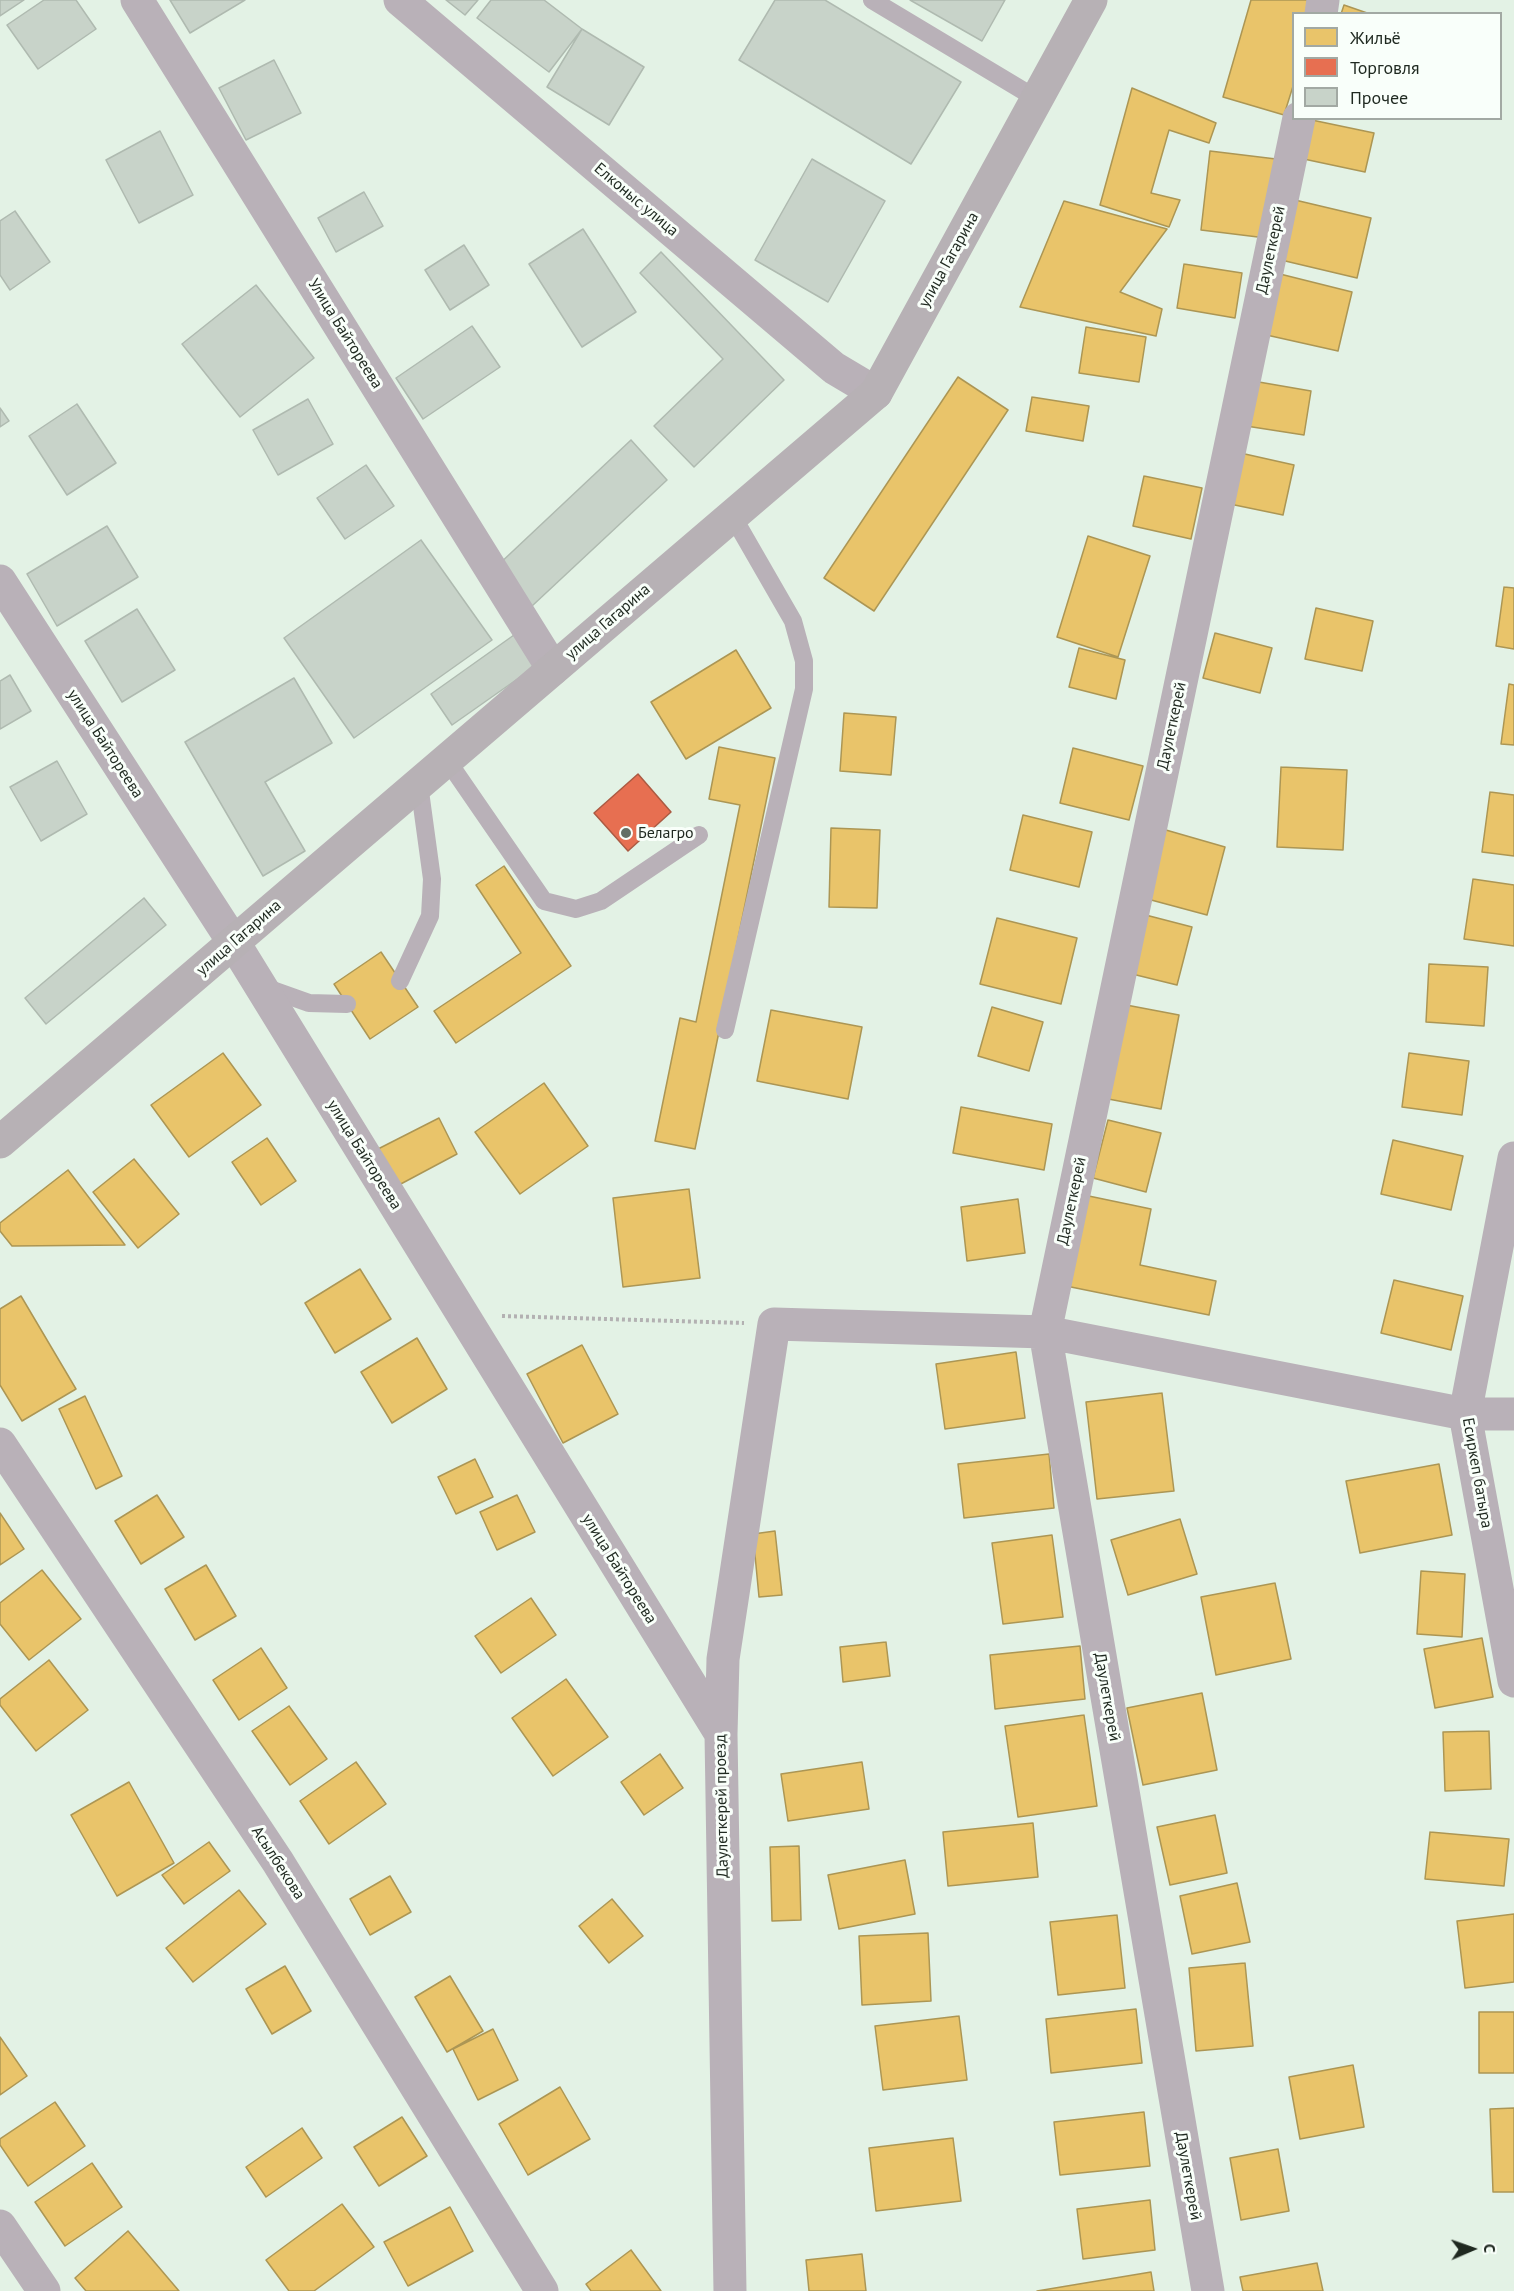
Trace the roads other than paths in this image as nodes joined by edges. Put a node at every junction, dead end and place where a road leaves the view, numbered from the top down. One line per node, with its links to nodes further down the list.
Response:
1 (136, 0): 10 (street, Улица Байтореева)
2 (400, 0): 7 (street, Елконыс улица)
3 (872, 0): 5 (lane)
4 (1091, 0): 5 (main road, улица Гагарина)
5 (1037, 99): 7 (main road, улица Гагарина)
6 (1299, 120): 21 (street, Даулеткерей)
7 (876, 393): 8 (main road, улица Гагарина)
8 (732, 515): 10 (main road, улица Гагарина); 18 (lane)
9 (0, 581): 14 (street, улица Байтореева)
10 (553, 669): 11 (main road, улица Гагарина)
11 (447, 759): 12 (main road, улица Гагарина); 13 (lane)
12 (419, 784): 14 (main road, улица Гагарина); 15 (lane)
13 (699, 835)
14 (234, 943): 16 (street, улица Байтореева); 19 (main road, улица Гагарина)
15 (400, 981)
16 (260, 985): 17 (lane); 26 (street, улица Байтореева)
17 (347, 1004)
18 (725, 1030)
19 (0, 1142)
20 (1514, 1158): 22 (street, Есиркеп батыра)
21 (1045, 1332): 22 (street); 26 (street, Даулеткерей проезд); 31 (street, Даулеткерей)
22 (1465, 1414): 23 (street); 25 (street, Есиркеп батыра)
23 (1514, 1414)
24 (0, 1444): 29 (street, Асылбекова)
25 (1514, 1681)
26 (721, 1734): 30 (street, Даулеткерей проезд)
27 (0, 2226): 28 (street)
28 (44, 2291)
29 (542, 2291)
30 (730, 2291)
31 (1208, 2291)

